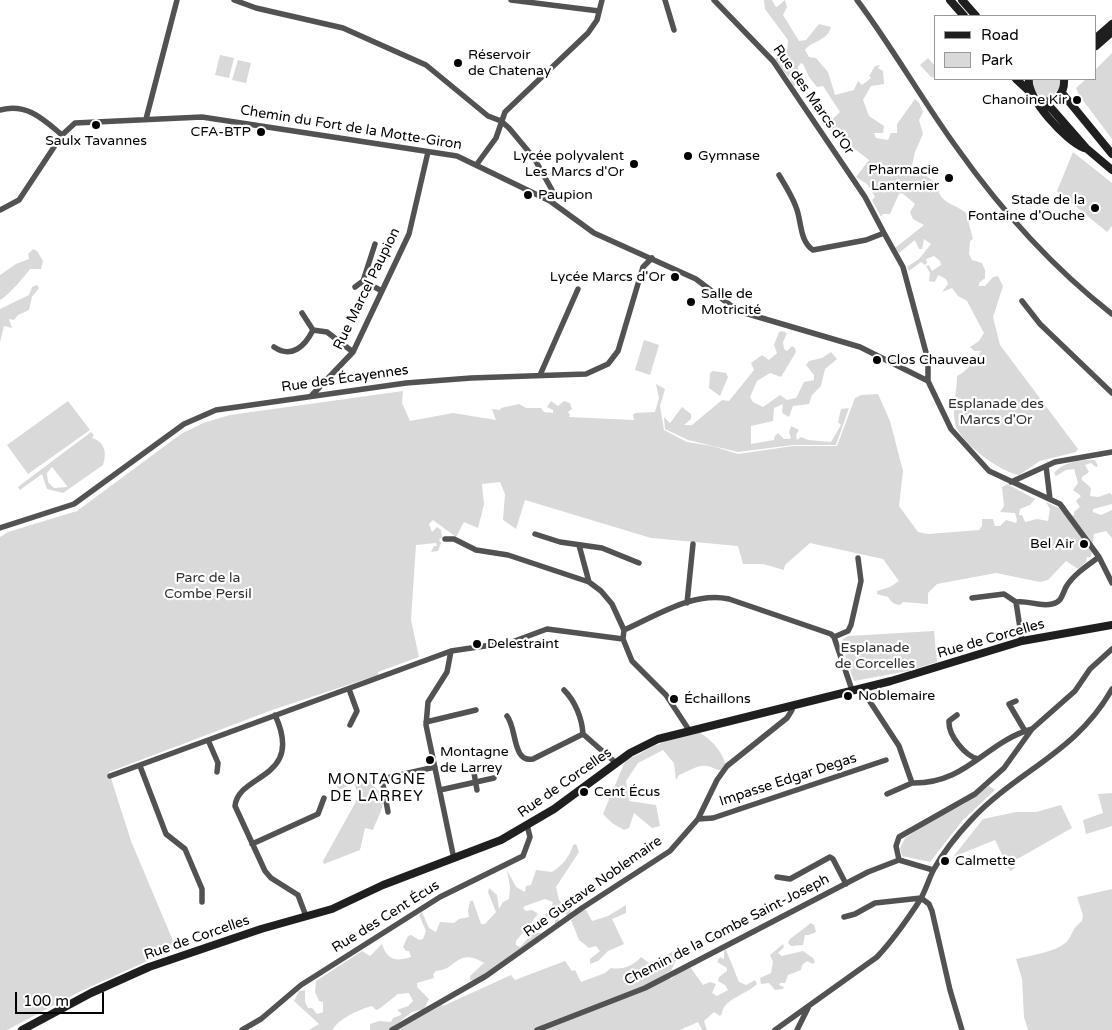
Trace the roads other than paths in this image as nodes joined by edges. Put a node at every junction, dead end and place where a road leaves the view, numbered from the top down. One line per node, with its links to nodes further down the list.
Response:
1 (177, 0): 25 (street)
2 (234, 0): 26 (street)
3 (511, 0): 10 (street)
4 (602, 0): 10 (street)
5 (665, 0): 14 (street)
6 (714, 0): 35 (street, Rue des Marcs d'Or)
7 (857, 0): 44 (street)
8 (950, 0): 11 (main road)
9 (962, 0): 12 (main road)
10 (599, 10): 26 (street)
11 (963, 15)
12 (975, 15)
13 (1112, 24): 16 (main road)
14 (674, 30)
15 (1112, 32): 17 (main road)
16 (1097, 37)
17 (1097, 45)
18 (1017, 80): 21 (main road)
19 (1028, 80): 21 (main road)
20 (1064, 80): 22 (main road)
21 (1029, 91): 23 (main road)
22 (1062, 93): 23 (main road); 29 (main road)
23 (1040, 101): 31 (main road)
24 (0, 110): 27 (street)
25 (146, 119): 27 (street, Chemin du Fort de la Motte-Giron); 28 (street, Chemin du Fort de la Motte-Giron)
26 (501, 121): 30 (street); 33 (street)
27 (62, 135): 34 (street, Chemin du Fort de la Motte-Giron)
28 (428, 152): 30 (street, Chemin du Fort de la Motte-Giron); 41 (street, Rue Marcel Paupion)
29 (1112, 154)
30 (477, 164): 33 (street, Chemin du Fort de la Motte-Giron)
31 (1112, 170)
32 (780, 175): 35 (street)
33 (550, 201): 37 (street, Chemin du Fort de la Motte-Giron)
34 (0, 210)
35 (884, 232): 49 (street, Rue des Marcs d'Or)
36 (375, 244): 38 (street)
37 (652, 258): 48 (street, Rue des Écayennes); 49 (street, Chemin du Fort de la Motte-Giron)
38 (363, 281): 39 (street); 41 (street)
39 (355, 287)
40 (578, 289): 48 (street)
41 (382, 291): 47 (street, Rue Marcel Paupion)
42 (1022, 301): 50 (street)
43 (302, 313): 45 (street)
44 (1112, 314)
45 (313, 330): 46 (street); 47 (street)
46 (274, 347)
47 (353, 352): 51 (street, Rue Marcel Paupion)
48 (540, 375): 51 (street, Rue des Écayennes)
49 (928, 381): 54 (street, Rue des Marcs d'Or)
50 (1112, 393)
51 (312, 395): 56 (street, Rue des Écayennes)
52 (1112, 452): 53 (street)
53 (1046, 466): 54 (street); 55 (street)
54 (1011, 482): 55 (street, Rue des Marcs d'Or)
55 (1050, 499): 61 (street, Rue des Marcs d'Or)
56 (0, 528)
57 (535, 534): 60 (street)
58 (445, 539): 64 (street)
59 (693, 544): 67 (street)
60 (579, 545): 63 (street); 64 (street)
61 (1099, 557): 65 (street, Rue des Marcs d'Or); 68 (street)
62 (858, 558): 71 (street)
63 (639, 562)
64 (589, 582): 70 (street)
65 (1112, 583)
66 (972, 598): 68 (street)
67 (686, 602): 70 (street); 71 (street)
68 (1016, 602): 73 (street)
69 (1112, 625): 73 (main road, Rue de Corcelles)
70 (624, 630): 72 (street)
71 (834, 637): 79 (street)
72 (623, 639): 75 (street); 90 (street)
73 (1022, 640): 76 (main road, Rue de Corcelles)
74 (1112, 648): 89 (street)
75 (451, 651): 77 (street); 87 (street)
76 (861, 688): 79 (main road, Rue de Corcelles); 104 (street)
77 (349, 690): 84 (street); 88 (street)
78 (564, 690): 92 (street)
79 (852, 690): 82 (main road, Rue de Corcelles)
80 (1112, 690): 115 (street)
81 (1016, 701): 91 (street)
82 (791, 705): 90 (main road, Rue de Corcelles); 110 (street, Rue Gustave Noblemaire)
83 (476, 710): 87 (street)
84 (275, 715): 93 (street); 112 (street)
85 (957, 715): 94 (street)
86 (507, 716): 92 (street)
87 (426, 722): 98 (street)
88 (350, 725)
89 (1032, 729): 91 (street); 114 (street)
90 (689, 730): 96 (main road, Rue de Corcelles)
91 (1025, 731): 94 (street)
92 (583, 734): 96 (street)
93 (208, 740): 97 (street); 99 (street)
94 (978, 759): 104 (street)
95 (886, 760): 110 (street, Impasse Edgar Degas)
96 (616, 762): 111 (main road, Rue de Corcelles)
97 (140, 766): 101 (street); 119 (street)
98 (435, 768): 105 (street); 109 (street)
99 (217, 772)
100 (474, 773): 103 (street)
101 (110, 776)
102 (494, 778): 103 (street)
103 (475, 782): 105 (street); 106 (street)
104 (912, 783): 107 (street)
105 (440, 790): 113 (street)
106 (477, 790)
107 (887, 794)
108 (324, 798): 112 (street)
109 (388, 812)
110 (698, 819): 125 (street, Rue Gustave Noblemaire)
111 (527, 825): 113 (main road, Rue de Corcelles); 124 (street, Rue des Cent Écus)
112 (252, 844): 120 (street)
113 (454, 859): 120 (main road, Rue de Corcelles)
114 (899, 860): 115 (street); 117 (street, Chemin de la Combe Saint-Joseph)
115 (934, 870): 118 (street)
116 (777, 877): 117 (street)
117 (846, 884): 126 (street, Chemin de la Combe Saint-Joseph)
118 (921, 898): 121 (street); 122 (street); 129 (street)
119 (202, 902)
120 (306, 916): 123 (main road, Rue de Corcelles)
121 (844, 917)
122 (808, 1008): 127 (street); 128 (street)
123 (22, 1030)
124 (242, 1030)
125 (392, 1030)
126 (537, 1030)
127 (775, 1030)
128 (797, 1030)
129 (962, 1030)

